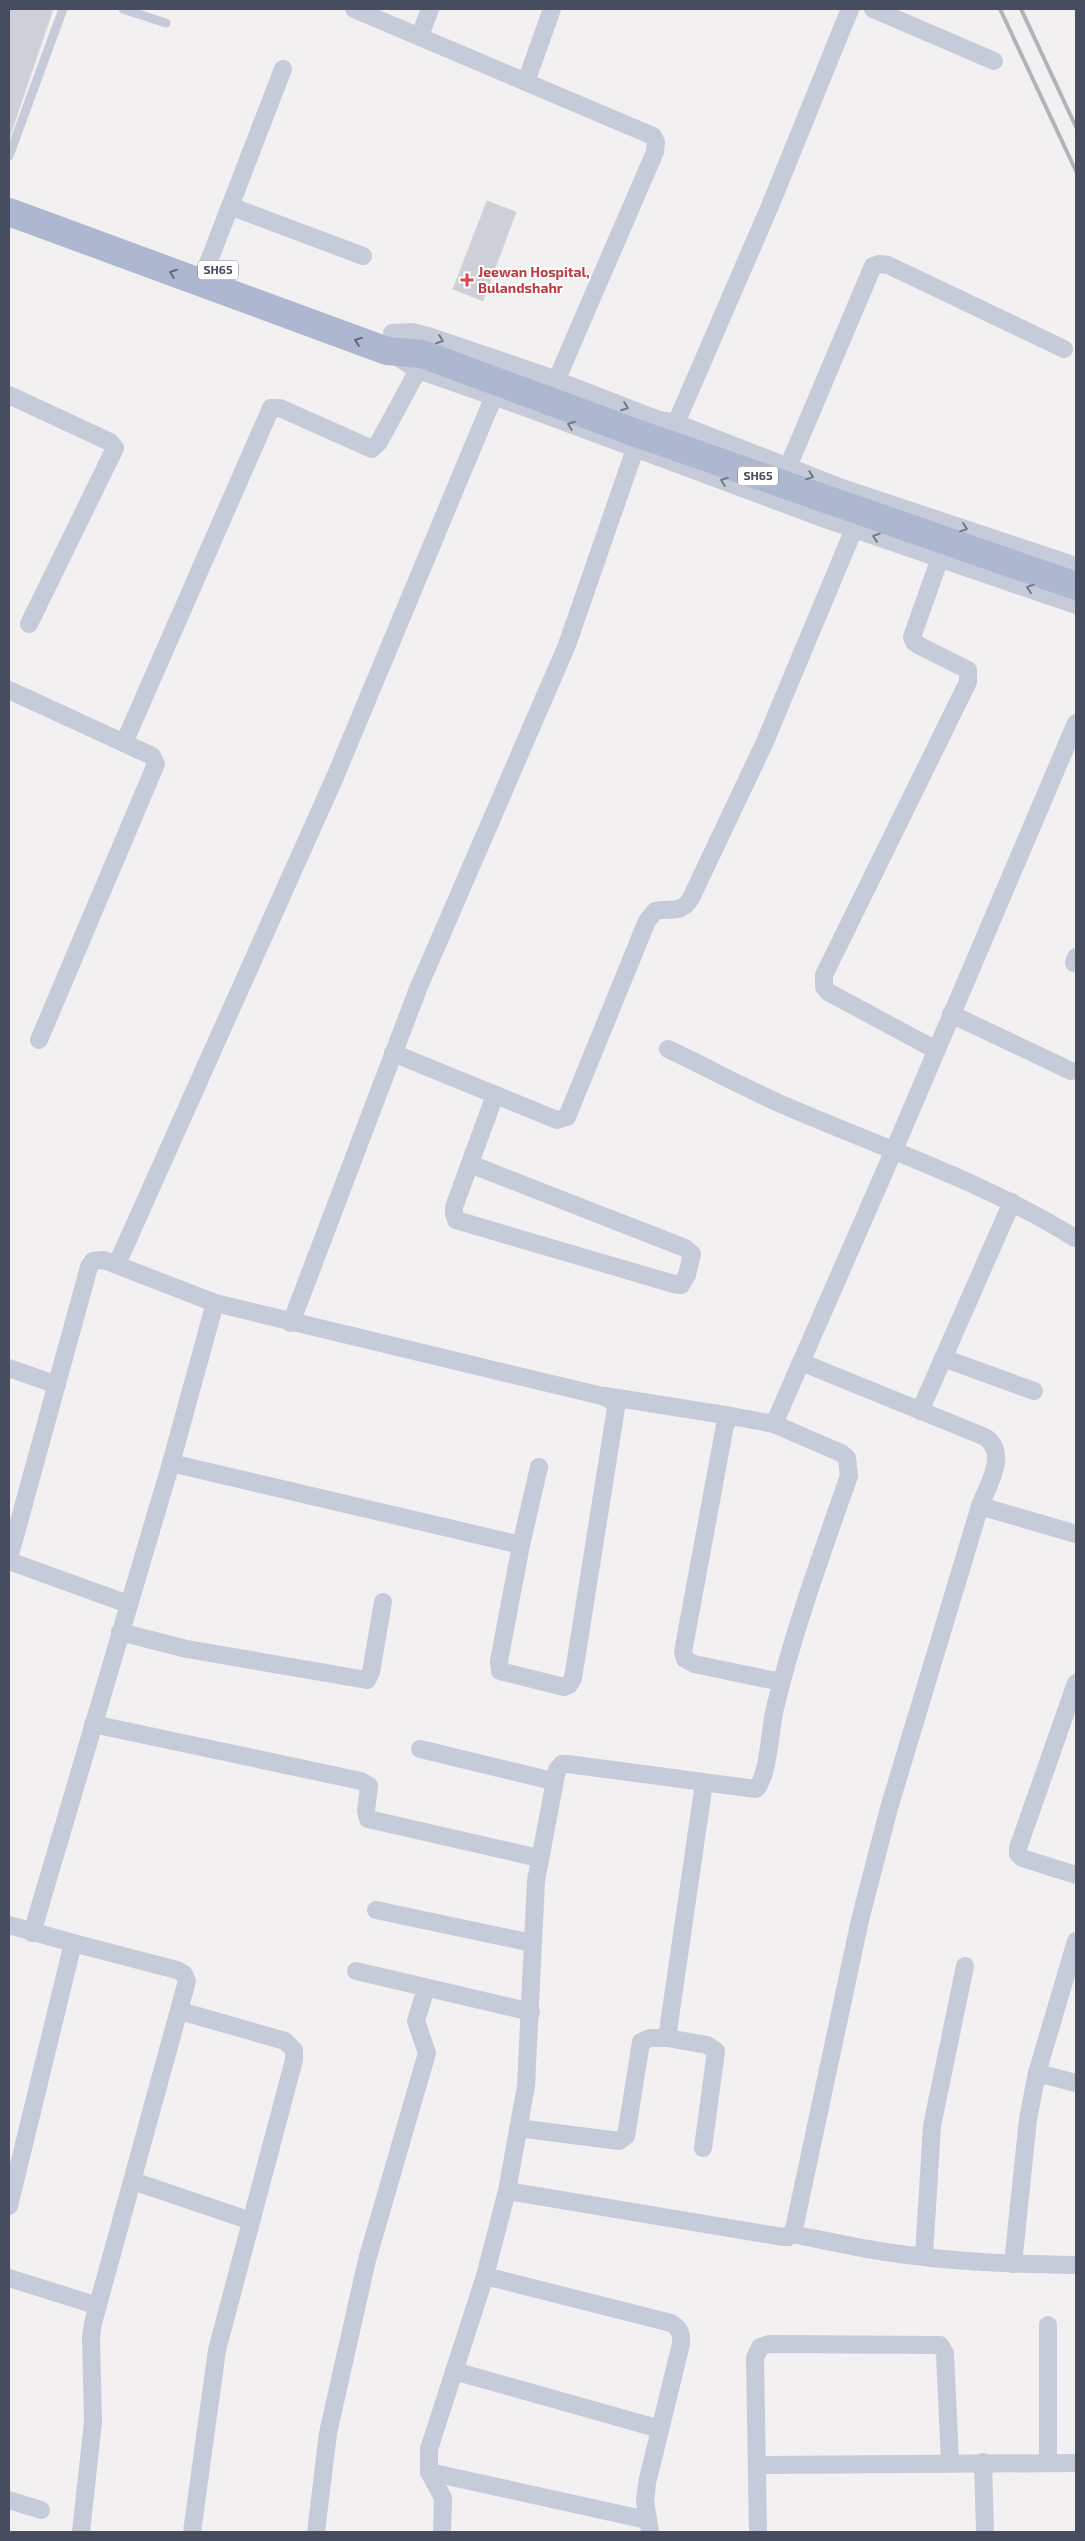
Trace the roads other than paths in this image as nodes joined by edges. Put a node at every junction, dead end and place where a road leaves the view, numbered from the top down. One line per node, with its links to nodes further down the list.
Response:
1 (64, 9): 13 (lane)
2 (123, 9): 8 (lane)
3 (354, 9): 9 (street)
4 (430, 9): 9 (street)
5 (552, 9): 12 (street)
6 (850, 9): 25 (street)
7 (873, 9): 10 (street)
8 (166, 23)
9 (420, 36): 12 (street)
10 (994, 61)
11 (283, 69): 15 (street)
12 (526, 82): 22 (street)
13 (9, 156)
14 (9, 192): 18 (main road, SH65)
15 (230, 206): 17 (street); 18 (street)
16 (9, 212): 19 (main road, SH65, one-way to 16)
17 (363, 256)
18 (207, 266): 19 (main road, SH65)
19 (390, 342): 21 (main road, SH65); 22 (street, one-way to 22)
20 (1064, 349): 27 (street)
21 (420, 362): 23 (street); 31 (main road, SH65); 36 (street)
22 (556, 381): 25 (street, one-way to 25)
23 (494, 396): 26 (street, one-way to 23); 48 (street)
24 (10, 397): 33 (street)
25 (676, 423): 27 (street)
26 (635, 449): 28 (street, one-way to 26); 41 (street)
27 (788, 467): 30 (street, one-way to 30)
28 (854, 529): 29 (street, one-way to 28); 43 (street)
29 (940, 558): 32 (street, one-way to 29); 40 (street)
30 (1076, 566)
31 (1076, 586)
32 (1076, 605)
33 (29, 624)
34 (9, 690): 36 (street)
35 (1076, 723): 37 (street)
36 (124, 743): 38 (street)
37 (951, 1014): 40 (street); 42 (street)
38 (39, 1040)
39 (668, 1049): 44 (street)
40 (936, 1050): 44 (street)
41 (393, 1053): 43 (street); 50 (street)
42 (1072, 1070)
43 (495, 1095): 45 (street)
44 (894, 1150): 46 (street); 52 (street)
45 (470, 1164): 45 (street)
46 (1012, 1202): 47 (street); 51 (street)
47 (1075, 1238)
48 (117, 1264): 49 (street); 54 (street)
49 (215, 1303): 50 (street); 60 (street)
50 (291, 1323): 56 (street)
51 (943, 1358): 55 (street); 57 (street)
52 (801, 1362): 57 (street); 59 (street)
53 (9, 1368): 54 (street)
54 (57, 1385): 65 (street)
55 (1034, 1391)
56 (602, 1396): 58 (street); 64 (street)
57 (920, 1411): 62 (street)
58 (731, 1416): 59 (street); 69 (street)
59 (774, 1424): 69 (street)
60 (170, 1463): 64 (street); 67 (street)
61 (539, 1467): 64 (street)
62 (980, 1506): 63 (street); 97 (street)
63 (1076, 1534)
64 (521, 1545)
65 (9, 1559): 67 (street)
66 (383, 1602): 68 (street)
67 (128, 1604): 68 (street)
68 (120, 1632): 71 (street)
69 (781, 1682): 74 (street)
70 (1076, 1683): 76 (street)
71 (93, 1724): 75 (street); 79 (street)
72 (420, 1749): 73 (street)
73 (553, 1780): 74 (street); 75 (street)
74 (704, 1783): 88 (street)
75 (539, 1858): 82 (street)
76 (1076, 1875)
77 (376, 1910): 82 (street)
78 (9, 1925): 79 (street)
79 (32, 1933): 81 (street)
80 (1076, 1941): 89 (street)
81 (73, 1943): 86 (street); 95 (street)
82 (532, 1943): 87 (street)
83 (965, 1966): 98 (street)
84 (356, 1971): 85 (street)
85 (426, 1988): 87 (street); 118 (street)
86 (180, 2012): 93 (street); 96 (street)
87 (531, 2012): 91 (street)
88 (667, 2038): 91 (street); 92 (street)
89 (1037, 2073): 90 (street); 99 (street)
90 (1076, 2083)
91 (518, 2128): 94 (street)
92 (703, 2148)
93 (132, 2181): 96 (street); 103 (street)
94 (507, 2191): 97 (street); 101 (street)
95 (9, 2206)
96 (251, 2221): 117 (street)
97 (792, 2234): 98 (street)
98 (924, 2256): 99 (street)
99 (1013, 2264): 100 (street)
100 (1076, 2264)
101 (484, 2276): 105 (street); 106 (street)
102 (9, 2278): 103 (street)
103 (98, 2306): 116 (street)
104 (1048, 2325): 109 (street)
105 (454, 2371): 106 (street); 112 (street)
106 (660, 2429): 115 (street)
107 (983, 2462): 108 (street); 109 (street); 121 (street)
108 (950, 2463): 111 (street); 111 (street)
109 (1048, 2463): 110 (street)
110 (1076, 2463)
111 (756, 2465): 120 (street)
112 (429, 2472): 115 (street); 119 (street)
113 (9, 2500): 114 (street)
114 (41, 2510)
115 (648, 2526)
116 (81, 2532)
117 (192, 2532)
118 (316, 2532)
119 (442, 2532)
120 (758, 2532)
121 (985, 2532)

